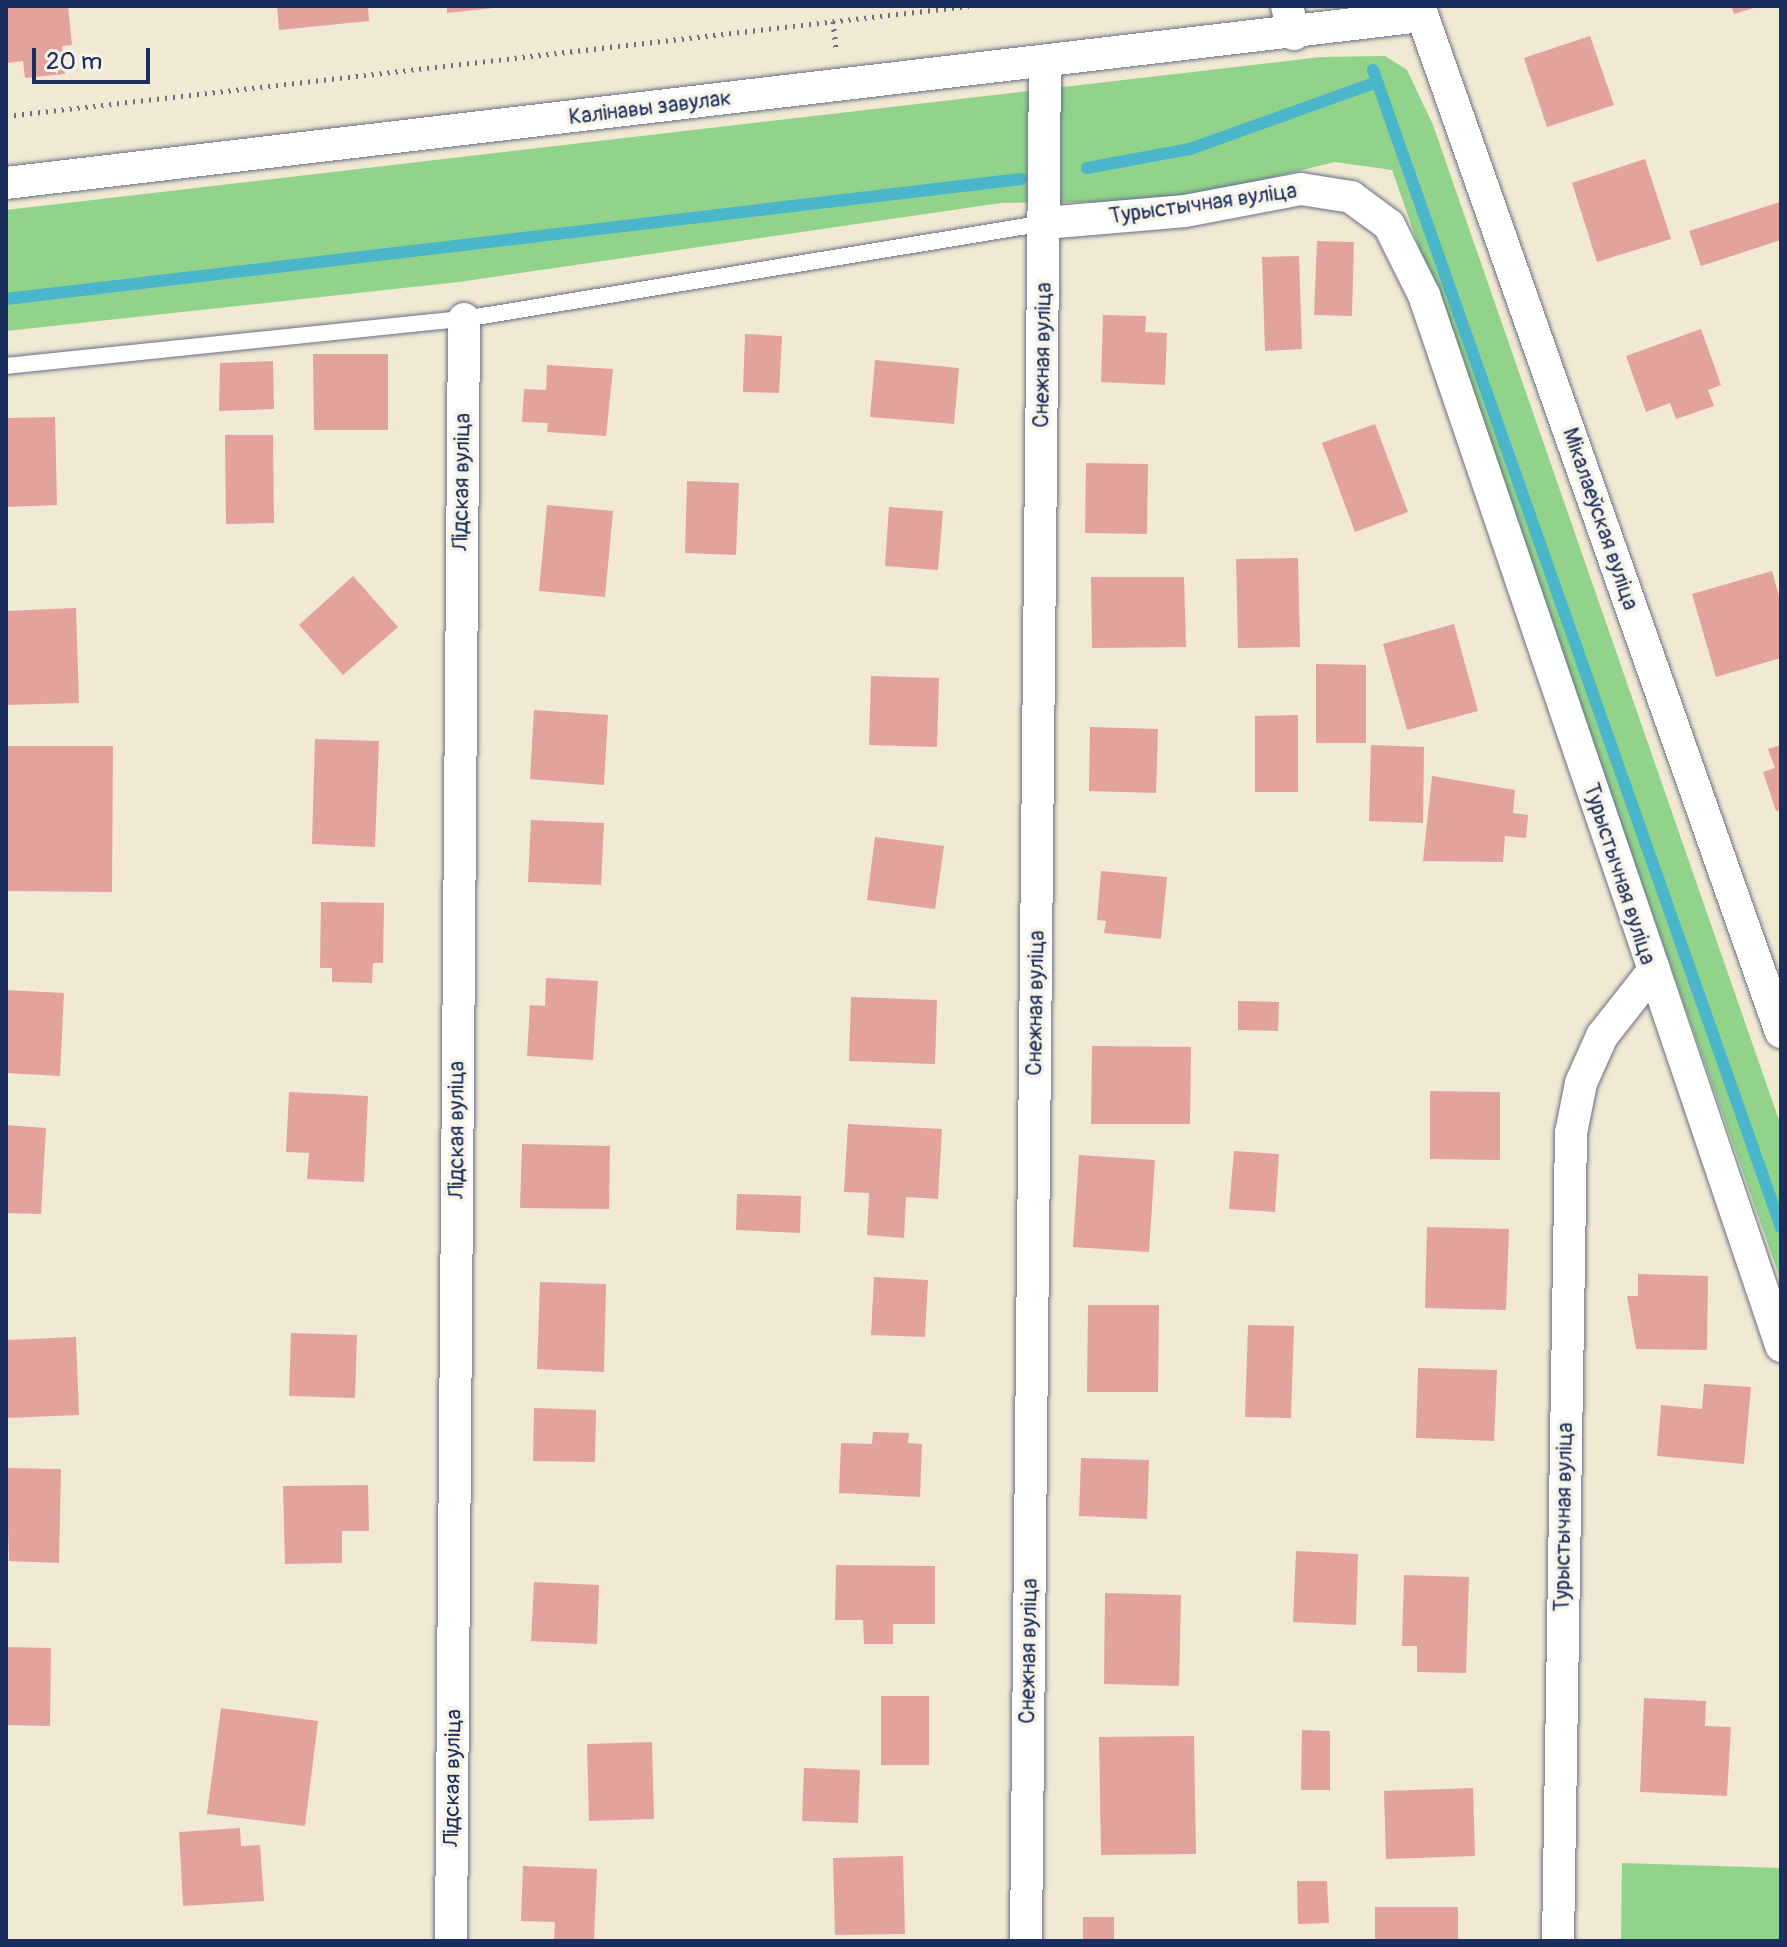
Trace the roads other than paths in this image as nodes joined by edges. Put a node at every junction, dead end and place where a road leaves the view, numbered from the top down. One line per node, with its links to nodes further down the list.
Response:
1 (1421, 11): 2 (street, Калінавы завулак); 9 (street, Мікалаеўская вуліца)
2 (1290, 20): 3 (street, Калінавы завулак)
3 (1045, 66): 4 (street, Калінавы завулак); 5 (street, Снежная вуліца)
4 (6, 183)
5 (1045, 223): 6 (lane); 8 (street, Турыстычная вуліца); 12 (street, Снежная вуліца)
6 (464, 319): 7 (lane); 11 (street, Лідская вуліца)
7 (6, 366)
8 (1654, 970): 10 (street); 13 (street, Турыстычная вуліца)
9 (1781, 1032)
10 (1781, 1346)
11 (451, 1941)
12 (1026, 1941)
13 (1558, 1941)

